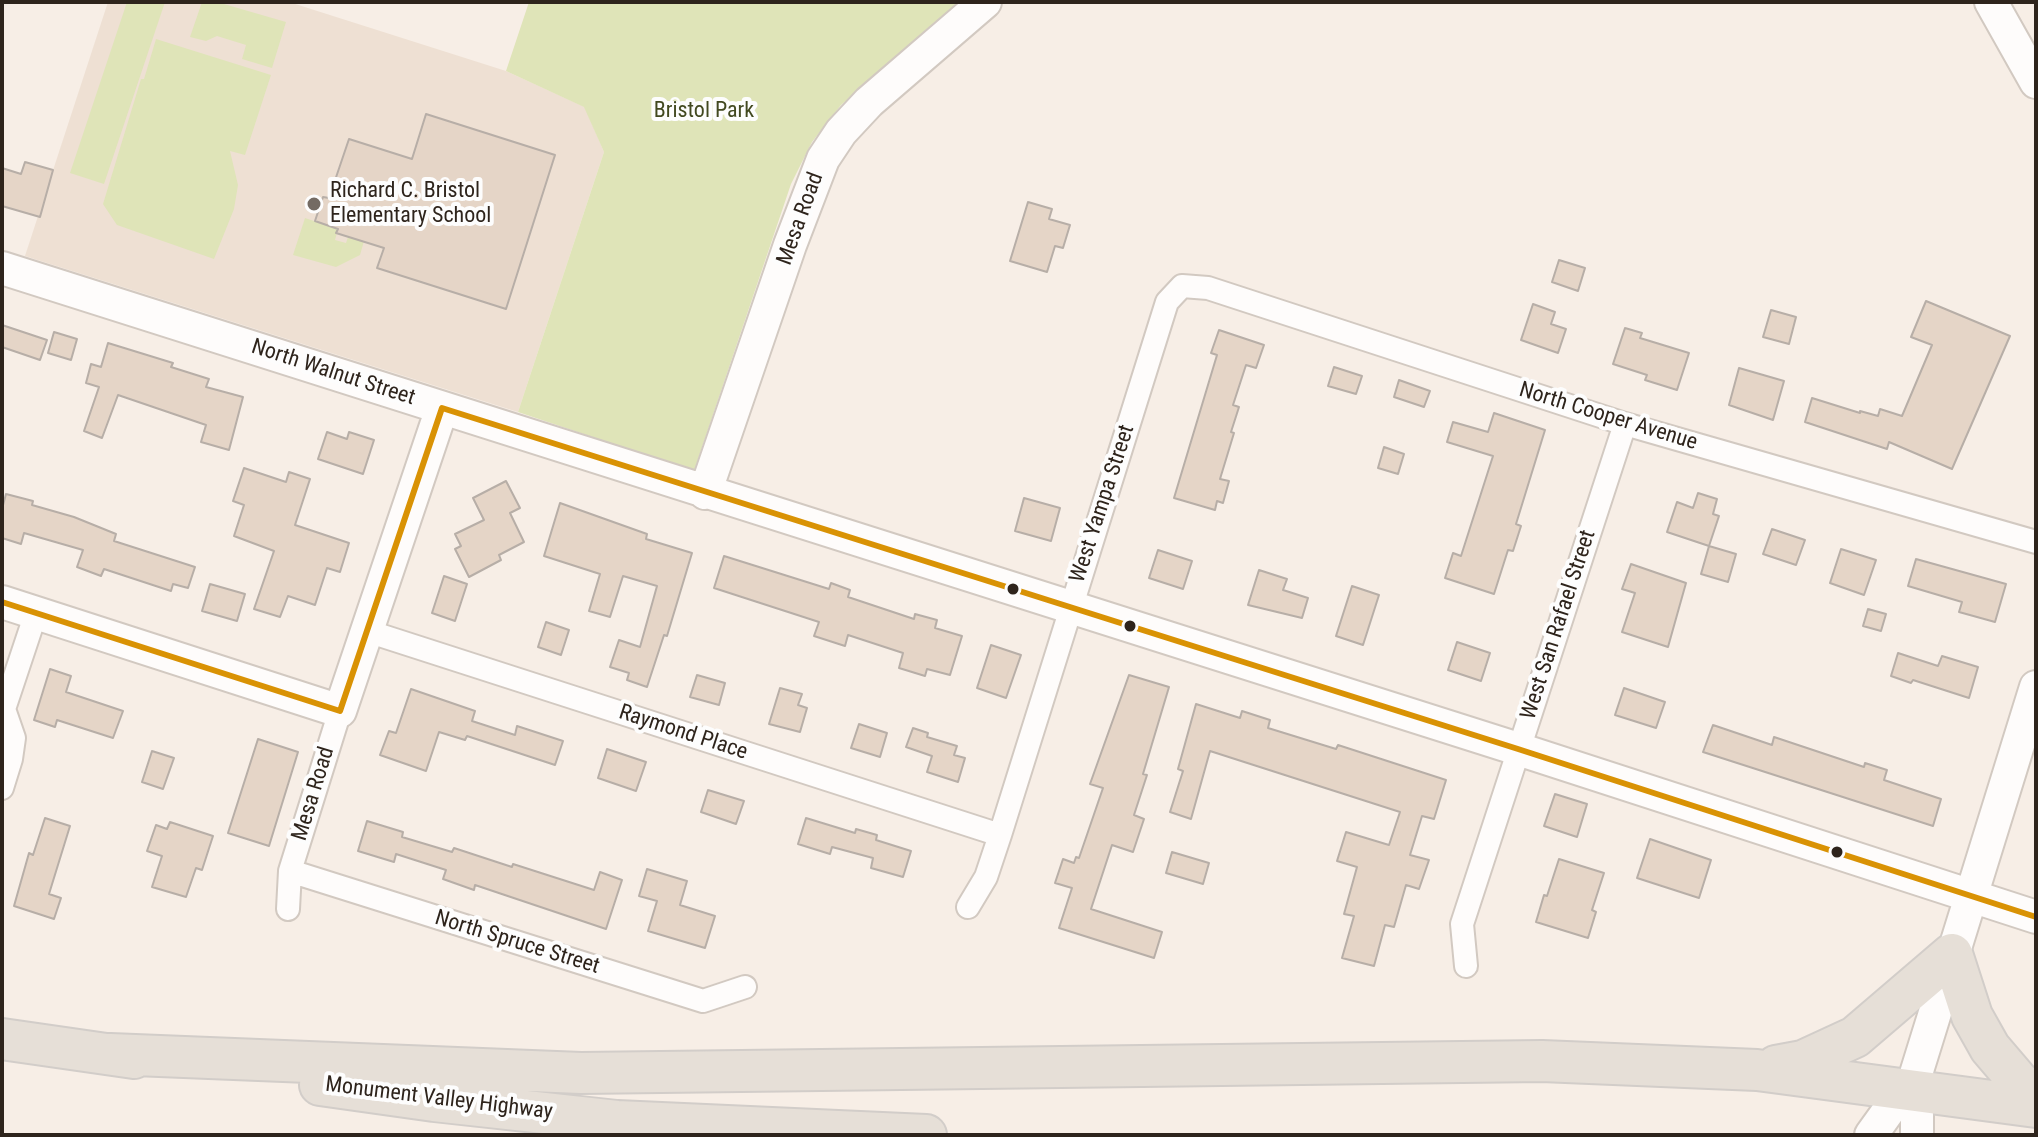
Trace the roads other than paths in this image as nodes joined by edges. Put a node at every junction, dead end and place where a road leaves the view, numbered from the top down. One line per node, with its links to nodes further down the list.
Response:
1 (985, 2): 8 (main road, Mesa Road)
2 (1991, 2): 3 (main road)
3 (2036, 82)
4 (2, 268): 6 (main road, North Walnut Street)
5 (1182, 286): 7 (street, North Cooper Avenue); 11 (street, West Yampa Street)
6 (442, 408): 8 (main road, North Walnut Street); 13 (main road, Mesa Road)
7 (1625, 424): 9 (street, North Cooper Avenue); 16 (street, West San Rafael Street)
8 (705, 493): 11 (main road, North Walnut Street)
9 (2036, 542)
10 (2, 602): 12 (main road)
11 (1070, 606): 16 (main road, North Walnut Street); 18 (street, West Yampa Street)
12 (36, 613): 15 (main road); 17 (street)
13 (367, 631): 15 (main road, Mesa Road); 18 (street, Raymond Place)
14 (2036, 687): 20 (main road)
15 (340, 711): 19 (street, Mesa Road)
16 (1518, 749): 20 (main road, North Walnut Street); 25 (street, West San Rafael Street)
17 (2, 788)
18 (1000, 835): 21 (street, West Yampa Street)
19 (290, 871): 22 (street, Mesa Road); 26 (street, North Spruce Street)
20 (1969, 896): 23 (main road, North Walnut Street); 24 (main road)
21 (968, 907)
22 (288, 909)
23 (2036, 917)
24 (1952, 954): 29 (highway); 30 (main road); 31 (highway)
25 (1466, 966)
26 (745, 987)
27 (2, 1039): 28 (highway, Monument Valley Highway)
28 (110, 1054): 29 (highway); 33 (highway, Monument Valley Highway)
29 (1757, 1070): 30 (highway)
30 (1911, 1090): 32 (highway); 34 (main road); 35 (main road)
31 (2036, 1094)
32 (2036, 1107)
33 (926, 1135)
34 (1871, 1135)
35 (1917, 1135)

